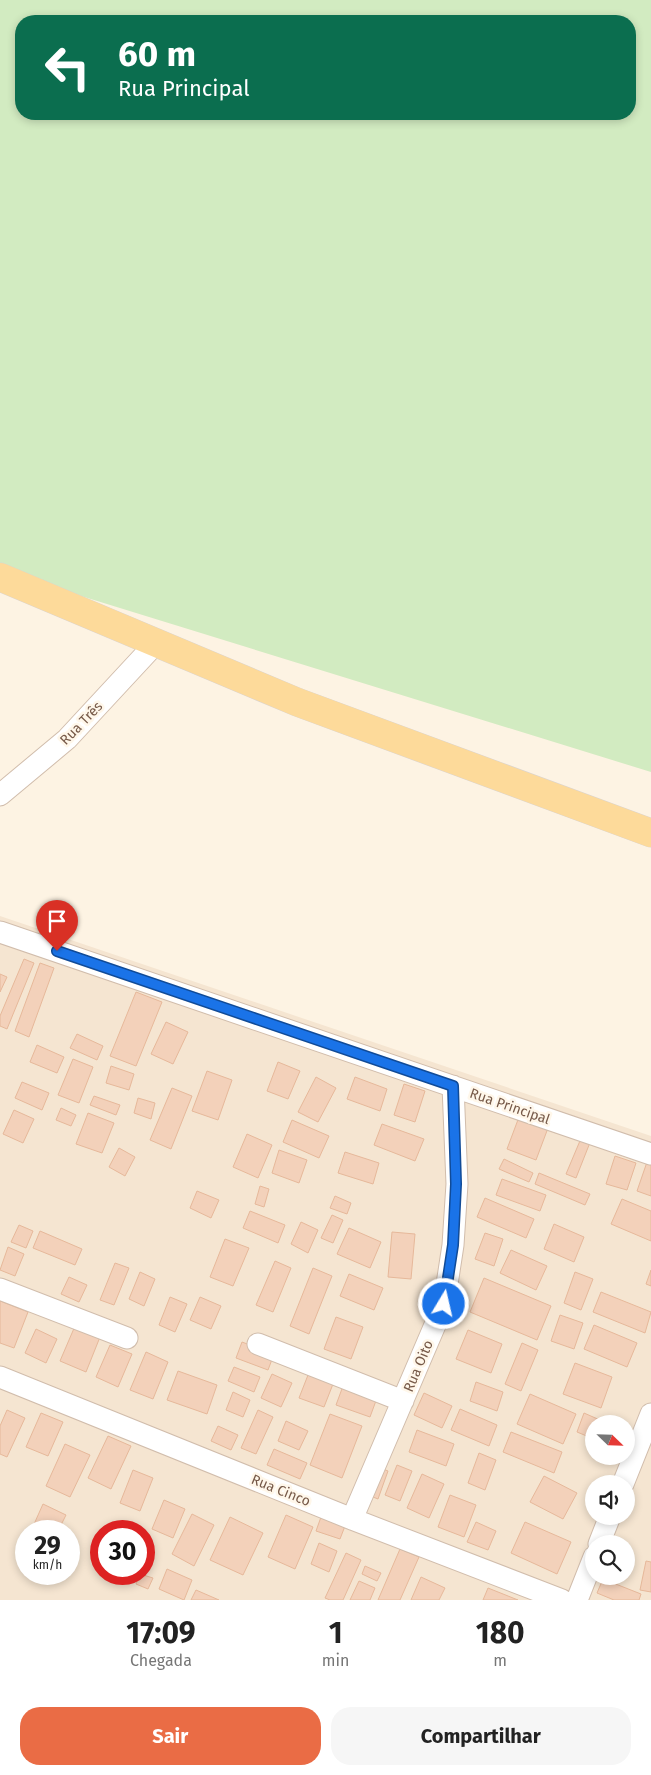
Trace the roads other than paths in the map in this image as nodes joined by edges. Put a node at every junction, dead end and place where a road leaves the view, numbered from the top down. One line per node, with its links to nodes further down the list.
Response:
1 (0, 577): 2 (main road)
2 (156, 643): 3 (street, Rua Três); 4 (main road)
3 (0, 795)
4 (651, 833)
5 (0, 932): 6 (street, Rua Principal)
6 (453, 1086): 7 (street, Rua Principal); 12 (street, Rua Oito)
7 (651, 1154)
8 (0, 1289): 9 (street)
9 (127, 1338)
10 (258, 1344): 12 (street)
11 (0, 1377): 15 (street, Rua Cinco)
12 (403, 1401): 15 (street, Rua Oito)
13 (651, 1414): 14 (street)
14 (627, 1475)
15 (352, 1519): 17 (street, Rua Cinco)
16 (585, 1578): 18 (street)
17 (562, 1600)
18 (576, 1600)

